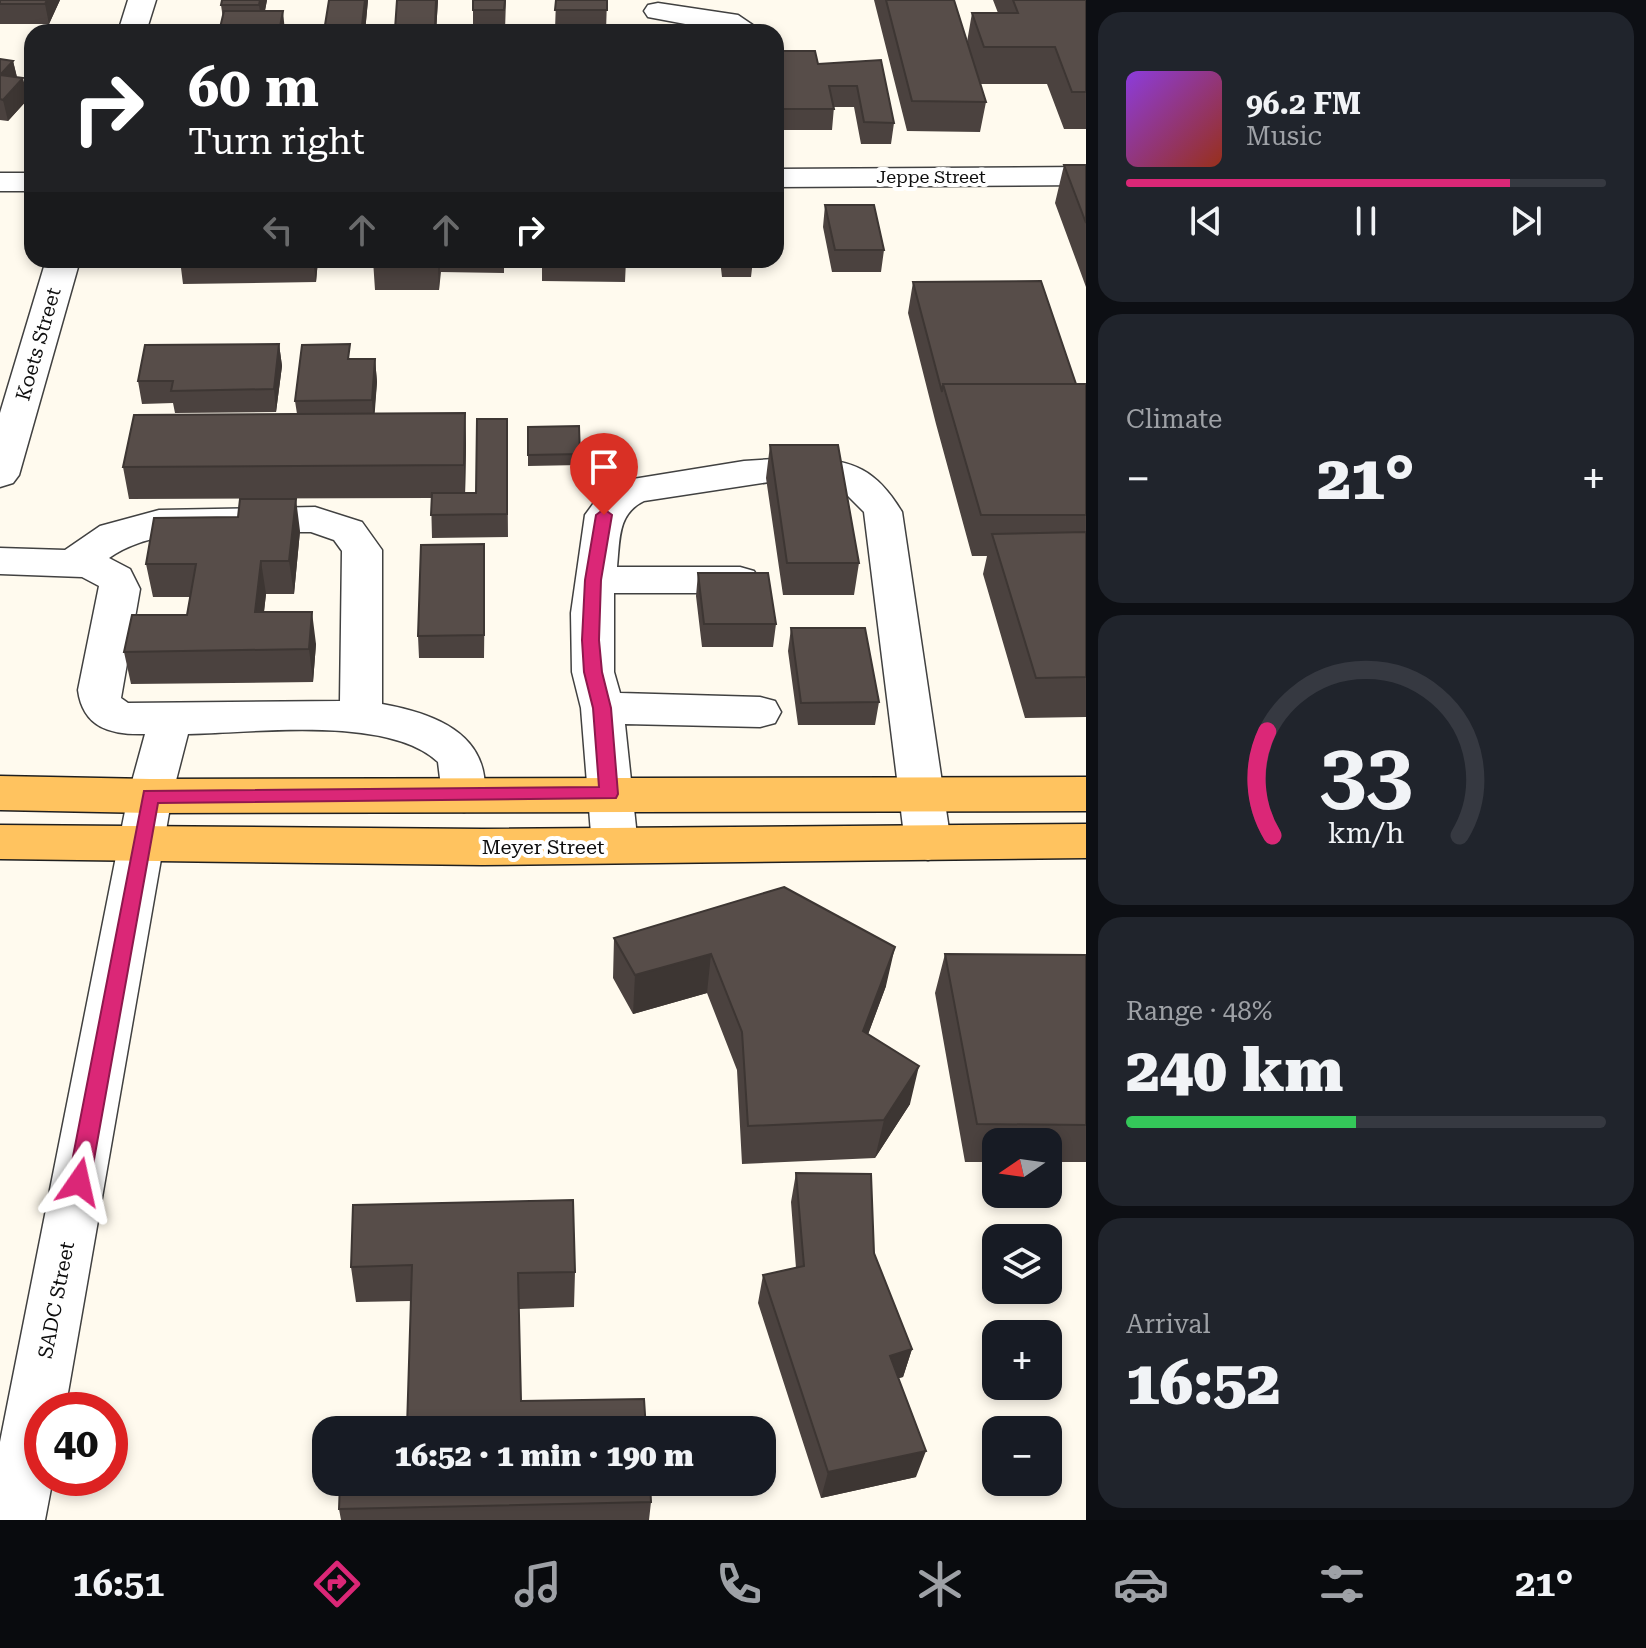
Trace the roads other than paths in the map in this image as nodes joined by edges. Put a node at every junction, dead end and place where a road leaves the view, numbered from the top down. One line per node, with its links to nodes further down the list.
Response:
1 (142, 0): 3 (street)
2 (658, 11): 4 (street)
3 (134, 24)
4 (734, 24)
5 (1086, 176): 6 (street, Jeppe Street)
6 (784, 178)
7 (0, 182): 8 (street)
8 (24, 182)
9 (61, 268): 10 (street, Koets Street)
10 (0, 475)
11 (0, 561): 12 (street)
12 (74, 563): 17 (street); 18 (street)
13 (593, 580): 14 (street); 15 (street); 21 (street)
14 (740, 580)
15 (602, 708): 16 (street); 20 (street)
16 (760, 712)
17 (361, 716): 18 (street); 23 (street)
18 (170, 720): 24 (street, SADC Street)
19 (0, 793): 24 (main road)
20 (609, 794): 21 (main road); 23 (main road); 28 (street)
21 (923, 794): 22 (main road); 27 (street)
22 (1086, 794)
23 (464, 795): 24 (main road)
24 (147, 820): 26 (main road, Meyer Street); 28 (main road, Meyer Street); 29 (street, SADC Street)
25 (1086, 841): 27 (main road, Meyer Street)
26 (0, 842)
27 (928, 843): 28 (main road, Meyer Street)
28 (615, 846)
29 (15, 1520)

